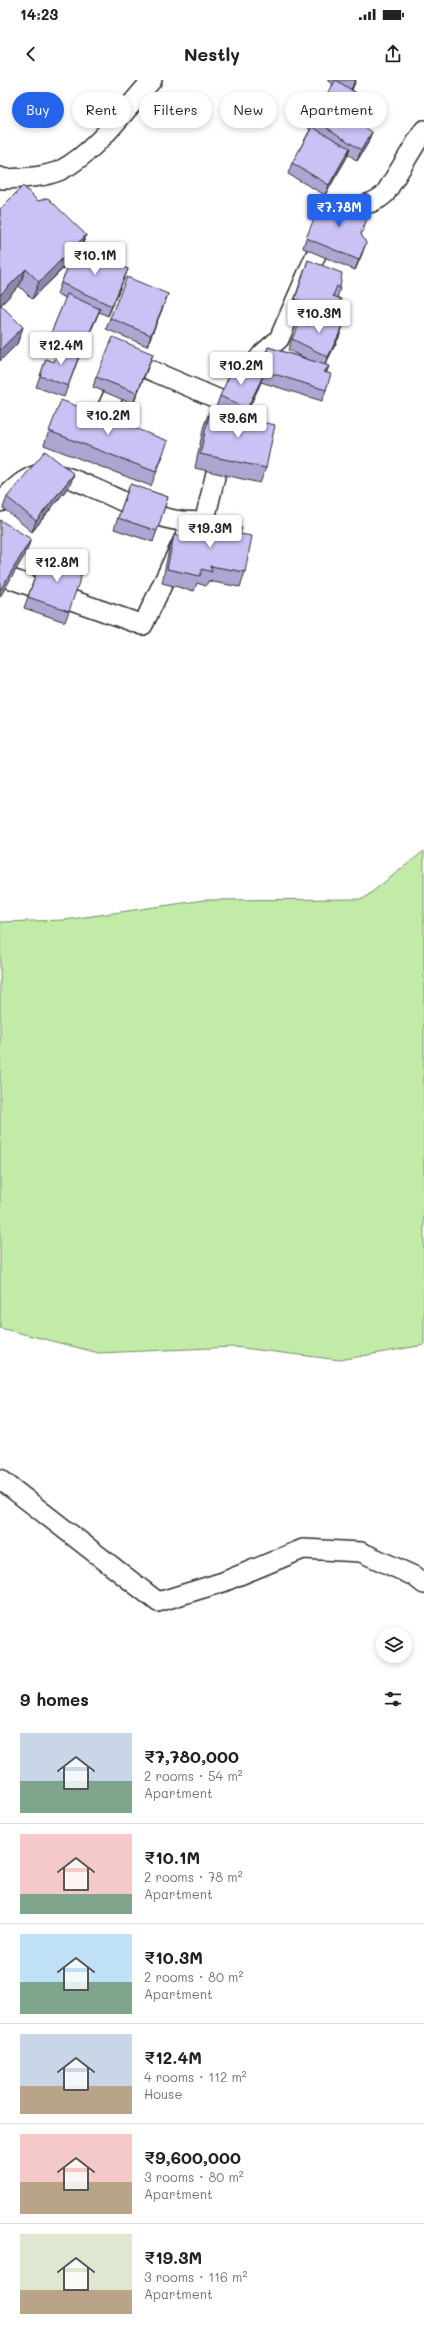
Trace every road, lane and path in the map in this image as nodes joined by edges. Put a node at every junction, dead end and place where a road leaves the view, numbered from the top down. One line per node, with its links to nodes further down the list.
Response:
1 (152, 80): 3 (street)
2 (423, 133): 4 (street)
3 (0, 177)
4 (229, 417): 5 (street); 7 (street)
5 (97, 430)
6 (0, 502): 7 (street)
7 (192, 522): 8 (street)
8 (0, 575)
9 (0, 1479): 10 (street)
10 (424, 1584)

